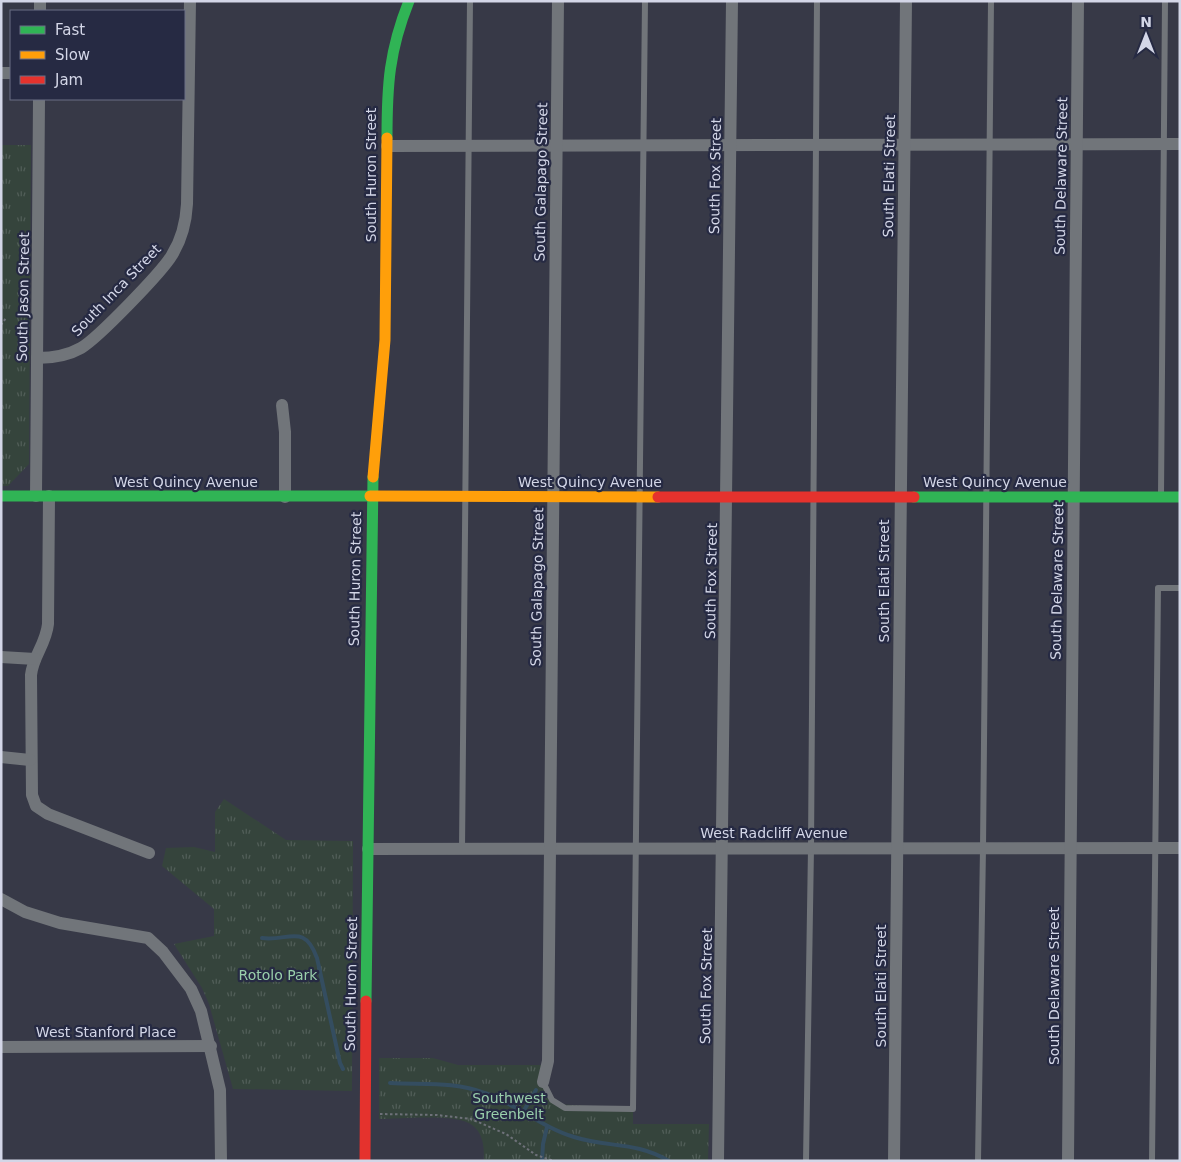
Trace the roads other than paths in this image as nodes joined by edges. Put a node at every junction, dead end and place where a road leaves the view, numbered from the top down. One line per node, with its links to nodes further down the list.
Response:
1 (190, 1): 24 (street, South Inca Street)
2 (409, 1): 22 (street, South Huron Street)
3 (470, 1): 23 (lane)
4 (558, 1): 19 (street, South Galapago Street)
5 (645, 1): 20 (lane)
6 (732, 1): 13 (street, South Fox Street)
7 (817, 1): 14 (lane)
8 (906, 1): 21 (street, South Elati Street)
9 (990, 1): 15 (lane)
10 (1078, 1): 16 (street, South Delaware Street)
11 (1165, 1): 17 (lane)
12 (39, 100): 24 (street, South Jason Street)
13 (731, 144): 14 (street); 20 (street); 33 (street, South Fox Street)
14 (816, 144): 21 (street); 34 (lane)
15 (989, 144): 16 (street); 21 (street); 39 (lane)
16 (1077, 144): 17 (street); 36 (street, South Delaware Street)
17 (1163, 144): 18 (street); 37 (lane)
18 (1180, 144)
19 (557, 145): 20 (street); 23 (street); 31 (street, South Galapago Street)
20 (643, 145): 32 (lane)
21 (904, 145): 35 (street, South Elati Street)
22 (387, 146): 23 (street); 29 (street, South Huron Street)
23 (470, 146): 30 (lane)
24 (37, 358): 27 (street, South Jason Street)
25 (282, 405): 28 (street)
26 (1, 496): 27 (street, West Quincy Avenue)
27 (43, 496): 28 (street, West Quincy Avenue); 42 (street, South Jason Street)
28 (285, 497): 29 (street, West Quincy Avenue)
29 (371, 497): 30 (street, West Quincy Avenue); 52 (street, South Huron Street)
30 (466, 497): 31 (street, West Quincy Avenue); 53 (lane)
31 (553, 497): 32 (street, West Quincy Avenue); 54 (street, South Galapago Street)
32 (640, 497): 33 (street, West Quincy Avenue); 45 (lane)
33 (726, 497): 34 (street, West Quincy Avenue); 46 (street, South Fox Street)
34 (813, 497): 35 (street, West Quincy Avenue); 47 (lane)
35 (900, 497): 39 (street, West Quincy Avenue); 55 (street, South Elati Street)
36 (1073, 497): 37 (street, West Quincy Avenue); 39 (street, West Quincy Avenue); 49 (street, South Delaware Street)
37 (1160, 497): 38 (street, West Quincy Avenue)
38 (1180, 497)
39 (986, 498): 48 (lane)
40 (1180, 588): 50 (lane)
41 (1, 657): 42 (street)
42 (35, 659): 44 (street, South Jason Street)
43 (1, 757): 44 (street)
44 (30, 760): 56 (street)
45 (636, 848): 46 (street, West Radcliff Avenue); 54 (street, West Radcliff Avenue); 60 (lane)
46 (723, 848): 47 (street, West Radcliff Avenue); 63 (street, South Fox Street)
47 (811, 848): 55 (street, West Radcliff Avenue); 64 (lane)
48 (983, 848): 49 (street, West Radcliff Avenue); 55 (street, West Radcliff Avenue); 66 (lane)
49 (1070, 848): 50 (street, West Radcliff Avenue); 67 (street, South Delaware Street)
50 (1156, 848): 51 (street, West Radcliff Avenue); 68 (lane)
51 (1180, 848)
52 (368, 849): 53 (street, West Radcliff Avenue); 62 (street, South Huron Street)
53 (462, 849): 54 (street, West Radcliff Avenue)
54 (549, 849): 60 (street, South Galapago Street)
55 (897, 849): 65 (street, South Elati Street)
56 (149, 853)
57 (1, 899): 58 (street)
58 (211, 1046): 59 (street, West Stanford Place); 61 (street)
59 (1, 1047)
60 (542, 1082)
61 (221, 1161)
62 (364, 1161)
63 (718, 1161)
64 (806, 1161)
65 (894, 1161)
66 (978, 1161)
67 (1068, 1161)
68 (1152, 1161)

